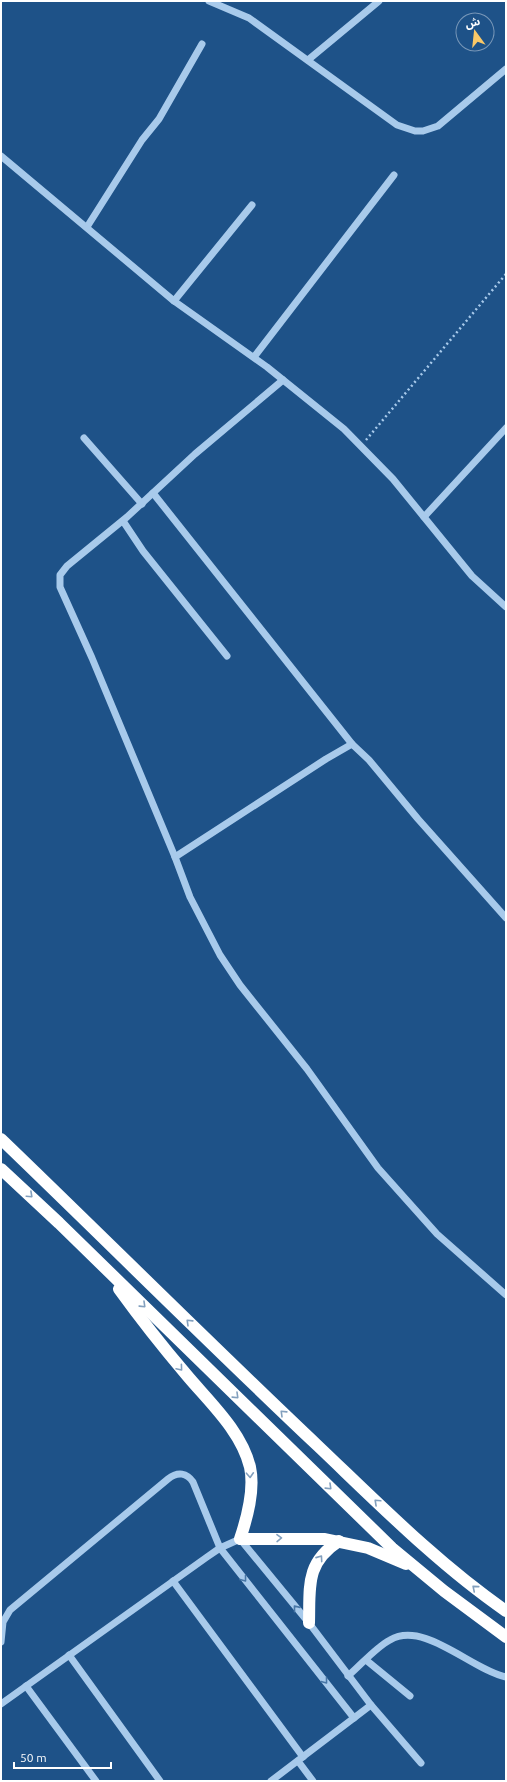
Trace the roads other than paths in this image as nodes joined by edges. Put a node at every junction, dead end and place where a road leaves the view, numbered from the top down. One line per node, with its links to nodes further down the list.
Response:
1 (209, 1): 4 (street)
2 (379, 1): 4 (street)
3 (202, 44): 9 (street)
4 (308, 60): 5 (street)
5 (506, 69)
6 (1, 156): 9 (street)
7 (394, 175): 11 (street)
8 (252, 205): 10 (street)
9 (87, 227): 10 (street)
10 (174, 301): 11 (street)
11 (254, 357): 12 (street)
12 (283, 380): 15 (street); 17 (street)
13 (506, 428): 17 (street)
14 (84, 438): 16 (street)
15 (153, 493): 16 (street); 21 (street)
16 (142, 504): 18 (street)
17 (424, 517): 19 (street)
18 (123, 521): 20 (street); 22 (street)
19 (506, 607)
20 (226, 656)
21 (352, 744): 22 (street); 23 (street)
22 (175, 857): 27 (street)
23 (506, 918)
24 (1, 1139): 33 (highway, one-way to 24)
25 (1, 1169): 26 (highway, one-way to 26)
26 (97, 1259): 28 (highway, one-way to 28); 31 (highway, one-way to 31)
27 (506, 1295)
28 (240, 1539): 29 (highway, one-way to 29); 30 (street); 34 (street, one-way to 28)
29 (339, 1541): 31 (highway); 34 (highway, one-way to 29)
30 (220, 1548): 32 (street); 36 (street); 45 (street, one-way to 45)
31 (418, 1569): 35 (highway)
32 (173, 1581): 37 (street); 46 (street)
33 (506, 1611)
34 (309, 1623): 39 (street)
35 (506, 1636)
36 (1, 1642)
37 (69, 1655): 41 (street); 49 (street)
38 (366, 1660): 39 (street); 40 (street); 42 (street)
39 (348, 1676): 44 (street)
40 (506, 1677)
41 (26, 1686): 43 (street); 48 (street)
42 (410, 1696)
43 (1, 1704)
44 (371, 1705): 45 (street); 47 (street)
45 (354, 1718): 46 (street)
46 (301, 1759): 50 (street); 51 (street)
47 (421, 1763)
48 (96, 1781)
49 (160, 1781)
50 (271, 1781)
51 (314, 1781)

